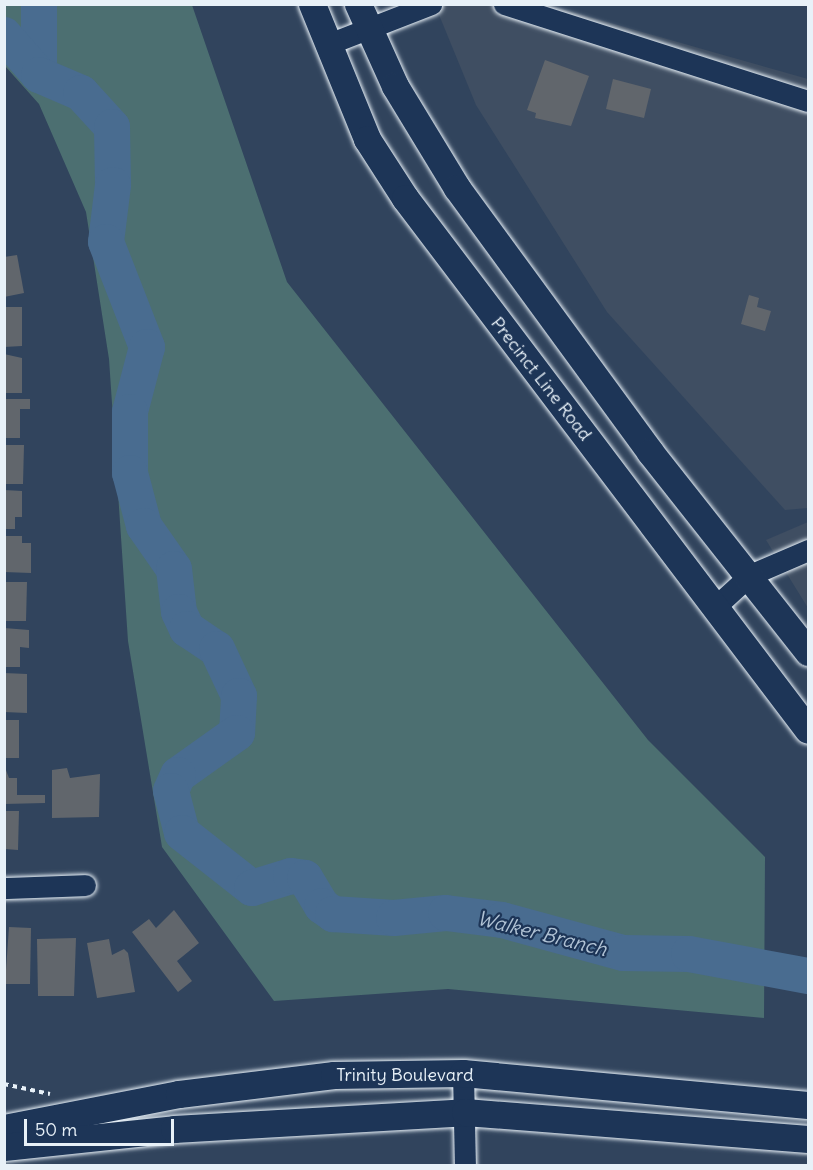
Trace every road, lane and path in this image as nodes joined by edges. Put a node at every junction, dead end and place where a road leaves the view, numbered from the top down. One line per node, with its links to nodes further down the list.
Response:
1 (312, 4): 5 (main road, Precinct Line Road)
2 (431, 4): 4 (street)
3 (504, 4): 6 (street)
4 (363, 14): 5 (street); 8 (main road)
5 (326, 45): 9 (main road, Precinct Line Road)
6 (808, 101)
7 (808, 550): 8 (street)
8 (750, 574): 9 (street); 10 (main road)
9 (715, 608): 11 (main road, Precinct Line Road)
10 (808, 652)
11 (808, 730)
12 (84, 885): 13 (street)
13 (4, 888)
14 (463, 1073): 15 (main road, Trinity Boulevard); 16 (street); 17 (main road, Trinity Boulevard)
15 (808, 1105)
16 (465, 1112): 18 (main road, Trinity Boulevard); 19 (main road, Trinity Boulevard); 20 (street)
17 (4, 1128)
18 (808, 1138)
19 (4, 1147)
20 (465, 1166)

